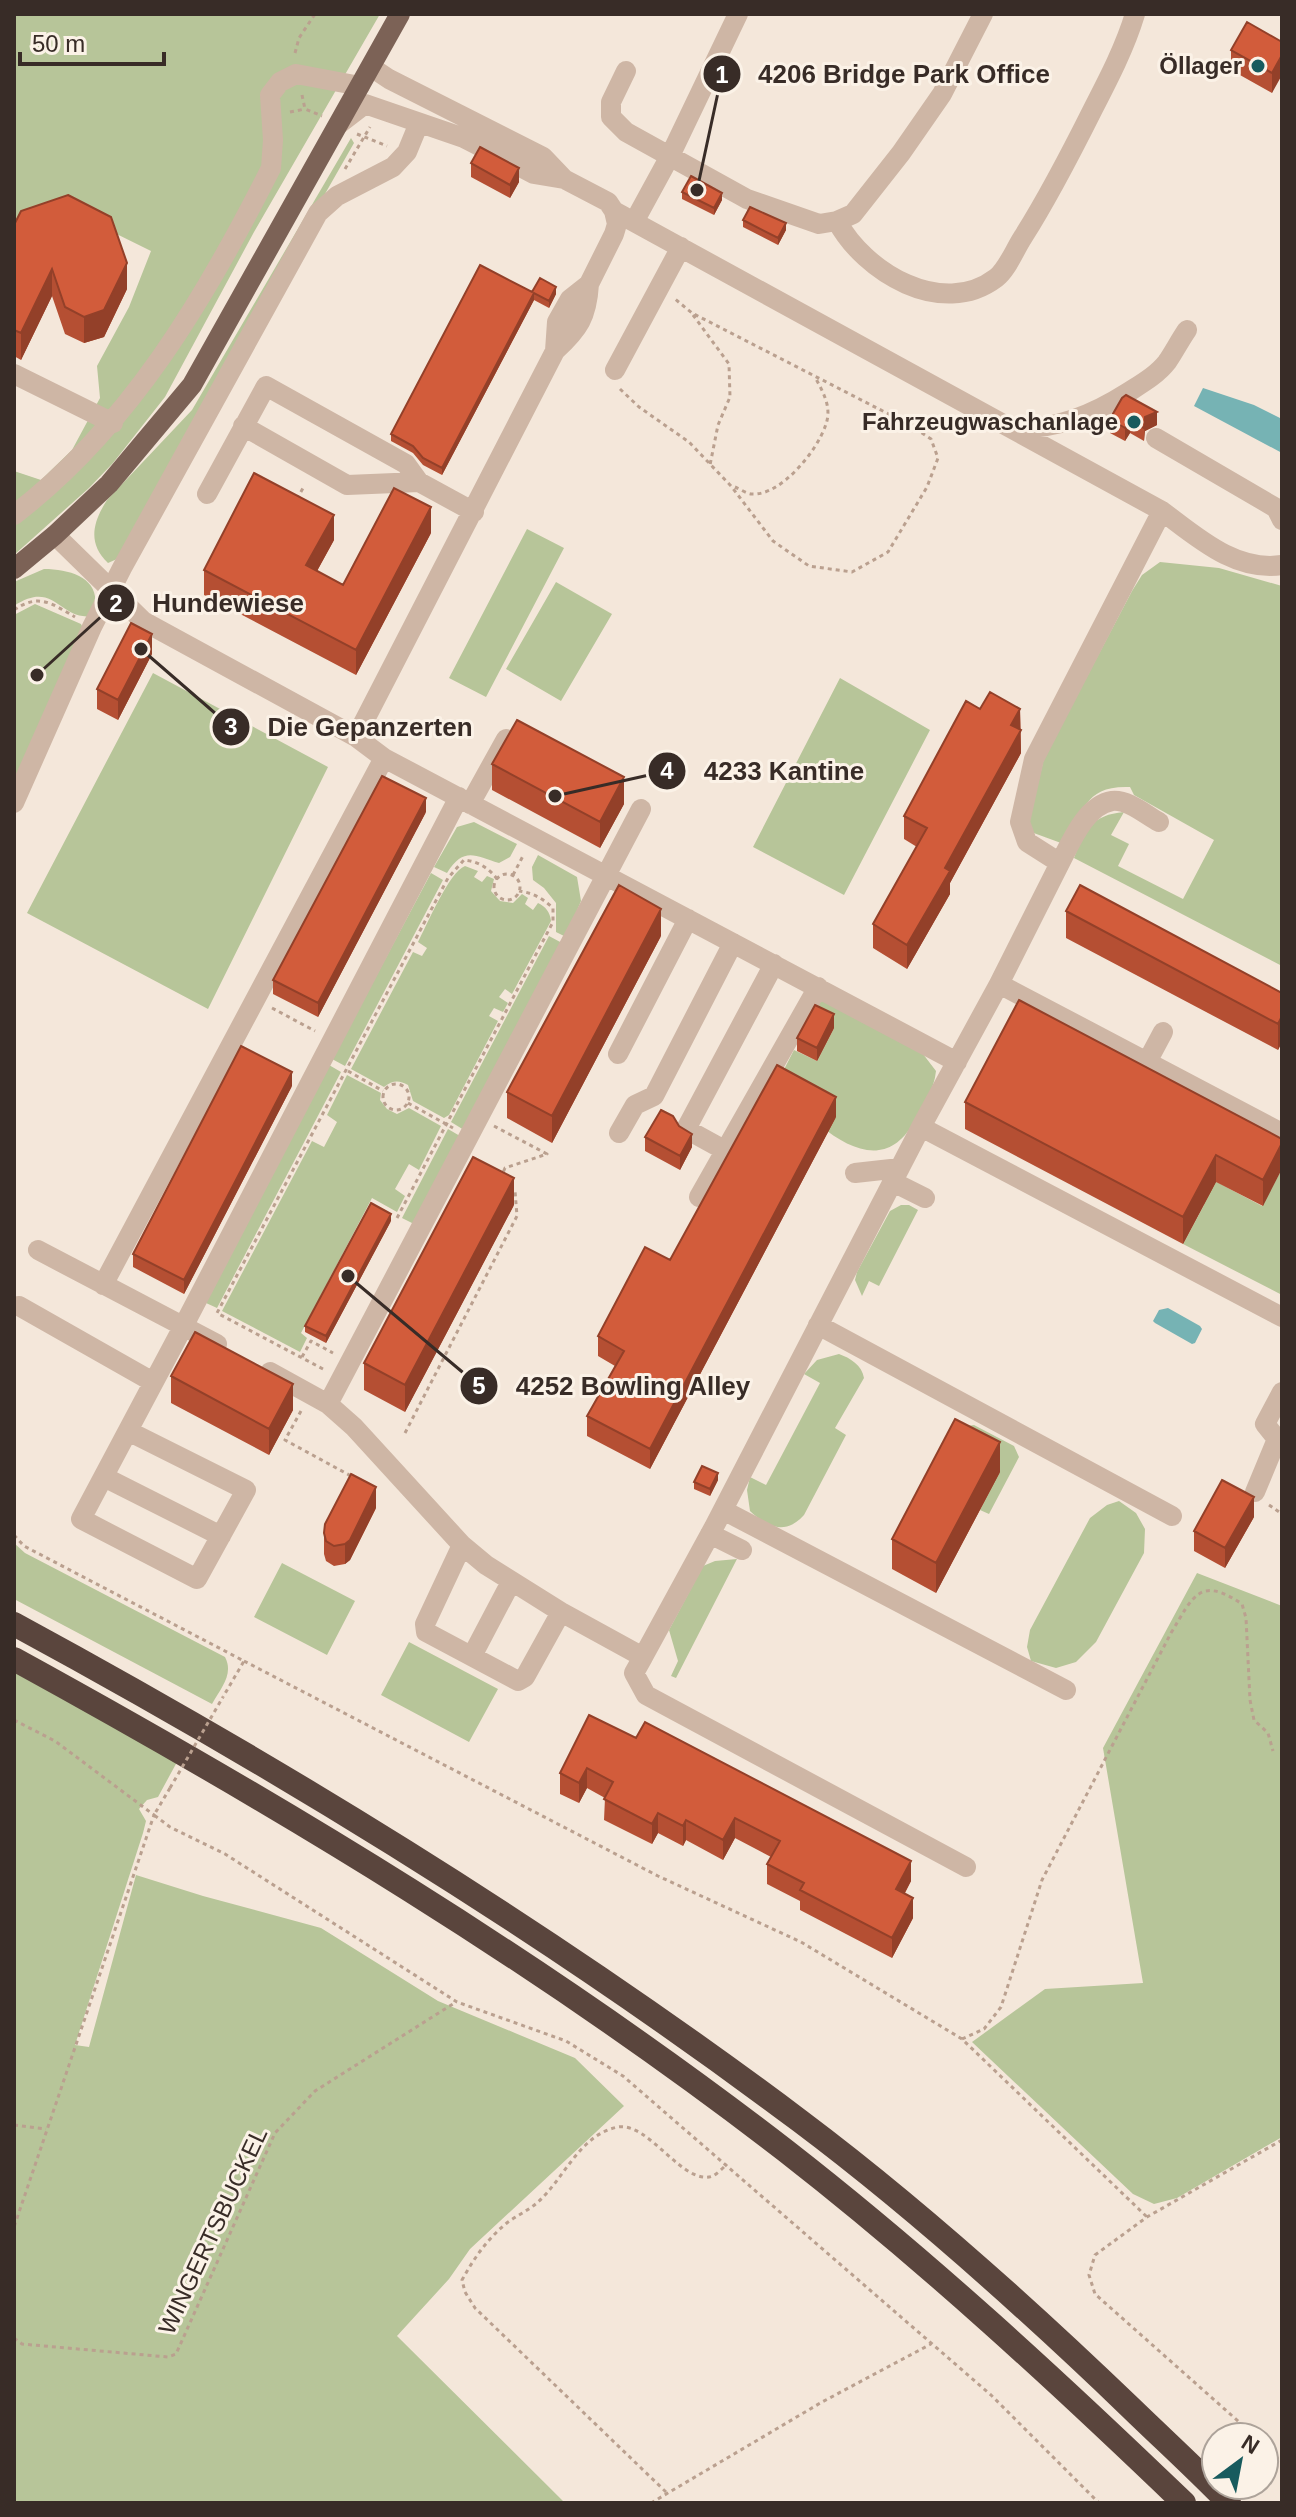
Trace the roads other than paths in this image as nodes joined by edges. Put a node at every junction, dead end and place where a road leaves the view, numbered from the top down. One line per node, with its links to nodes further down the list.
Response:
1 (400, 14): 5 (main road)
2 (738, 14): 10 (street)
3 (983, 14): 13 (street)
4 (1135, 14): 13 (street)
5 (371, 67): 7 (main road); 11 (street)
6 (626, 71): 10 (street)
7 (360, 86): 9 (main road); 19 (street)
8 (419, 123): 9 (street); 11 (street); 32 (street)
9 (339, 124): 29 (main road)
10 (670, 156): 13 (street); 14 (street)
11 (538, 166): 12 (street)
12 (614, 211): 14 (street); 26 (street)
13 (837, 221)
14 (634, 222): 15 (street)
15 (681, 247): 17 (street); 21 (street)
16 (1187, 330): 21 (street)
17 (615, 370)
18 (14, 374): 19 (street)
19 (113, 423): 27 (street)
20 (243, 426): 23 (street); 23 (street); 24 (street)
21 (1015, 429): 25 (street)
22 (1156, 438): 28 (street)
23 (419, 482): 26 (street)
24 (207, 494)
25 (1162, 511): 30 (street); 40 (street)
26 (474, 512): 33 (street)
27 (14, 515)
28 (1282, 520)
29 (55, 535): 31 (main road); 32 (street)
30 (1282, 565)
31 (14, 569)
32 (111, 590): 33 (street); 37 (street)
33 (356, 737): 35 (street)
34 (506, 739): 36 (street)
35 (384, 758): 36 (street); 60 (street)
36 (464, 800): 41 (street); 64 (street)
37 (14, 803)
38 (641, 809): 41 (street)
39 (1159, 822): 40 (street)
40 (1060, 863): 45 (street)
41 (606, 876): 42 (street); 69 (street)
42 (688, 919): 43 (street); 48 (street)
43 (733, 943): 44 (street); 52 (street)
44 (774, 964): 46 (street); 54 (street)
45 (999, 984): 49 (street); 50 (street)
46 (818, 987): 49 (street); 54 (street)
47 (1163, 1032): 50 (street)
48 (618, 1054)
49 (957, 1062): 51 (street)
50 (1147, 1062): 53 (street)
51 (921, 1127): 56 (street); 62 (street)
52 (619, 1133)
53 (1282, 1133)
54 (726, 1151): 57 (street)
55 (855, 1173): 56 (street)
56 (897, 1175): 58 (street); 63 (street)
57 (699, 1197)
58 (925, 1198)
59 (38, 1250): 60 (street)
60 (103, 1285): 64 (street)
61 (19, 1306): 67 (street)
62 (1282, 1317)
63 (818, 1325): 73 (street); 74 (street)
64 (183, 1327): 65 (street); 67 (street)
65 (231, 1352)
66 (259, 1366): 69 (street)
67 (153, 1382): 70 (street)
68 (1282, 1392): 72 (street)
69 (320, 1399): 76 (street)
70 (128, 1431): 71 (street); 75 (street)
71 (104, 1477): 75 (street); 75 (street)
72 (1255, 1492)
73 (1172, 1516)
74 (711, 1523): 77 (street); 82 (street); 84 (street)
75 (221, 1536)
76 (462, 1545): 78 (street); 81 (street)
77 (742, 1550)
78 (511, 1582): 79 (street); 81 (street)
79 (561, 1612): 81 (street); 82 (street)
80 (14, 1624): 87 (highway)
81 (472, 1656)
82 (643, 1657): 85 (street)
83 (14, 1659): 86 (highway)
84 (1066, 1690)
85 (966, 1867)
86 (1184, 2503)
87 (1229, 2503)

